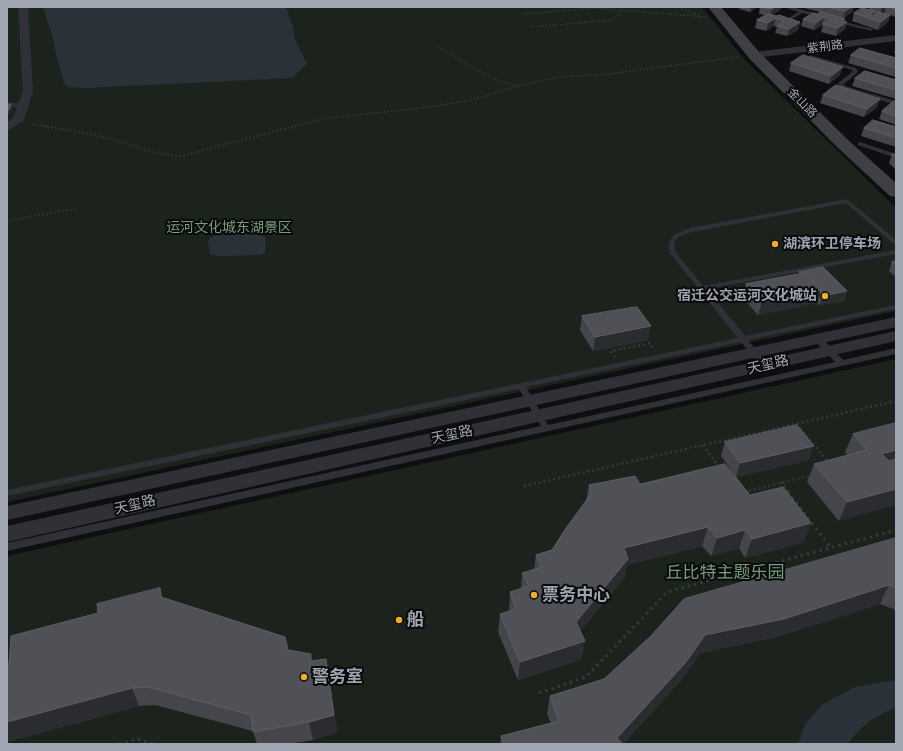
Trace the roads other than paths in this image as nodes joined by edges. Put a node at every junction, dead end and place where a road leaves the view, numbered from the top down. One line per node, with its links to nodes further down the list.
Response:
1 (23, 7): 13 (street)
2 (786, 7): 3 (lane)
3 (802, 11): 5 (lane); 7 (lane)
4 (718, 12): 10 (street, 金山路)
5 (825, 17)
6 (833, 20): 8 (lane)
7 (786, 22)
8 (871, 30)
9 (896, 38): 10 (street, 紫荆路)
10 (754, 55): 18 (street, 金山路)
11 (812, 56): 12 (lane)
12 (896, 103)
13 (24, 104): 14 (lane); 15 (street)
14 (7, 106)
15 (11, 125)
16 (860, 144): 17 (lane)
17 (896, 156)
18 (896, 192)
19 (896, 243): 21 (lane)
20 (896, 252): 21 (lane)
21 (703, 288): 25 (lane)
22 (896, 307): 25 (lane)
23 (896, 322): 26 (street, 天玺路)
24 (896, 336): 29 (street, 天玺路)
25 (742, 338): 28 (lane); 31 (lane)
26 (818, 339): 28 (street, 天玺路); 29 (lane)
27 (896, 351): 29 (lane)
28 (754, 352): 30 (lane); 32 (street, 天玺路)
29 (836, 357): 30 (street, 天玺路); 33 (lane)
30 (765, 366): 33 (street, 天玺路)
31 (521, 385): 32 (lane); 34 (lane)
32 (530, 401): 33 (lane); 35 (street, 天玺路)
33 (543, 422): 36 (street, 天玺路); 37 (lane)
34 (7, 493)
35 (7, 513)
36 (7, 534)
37 (7, 548)

